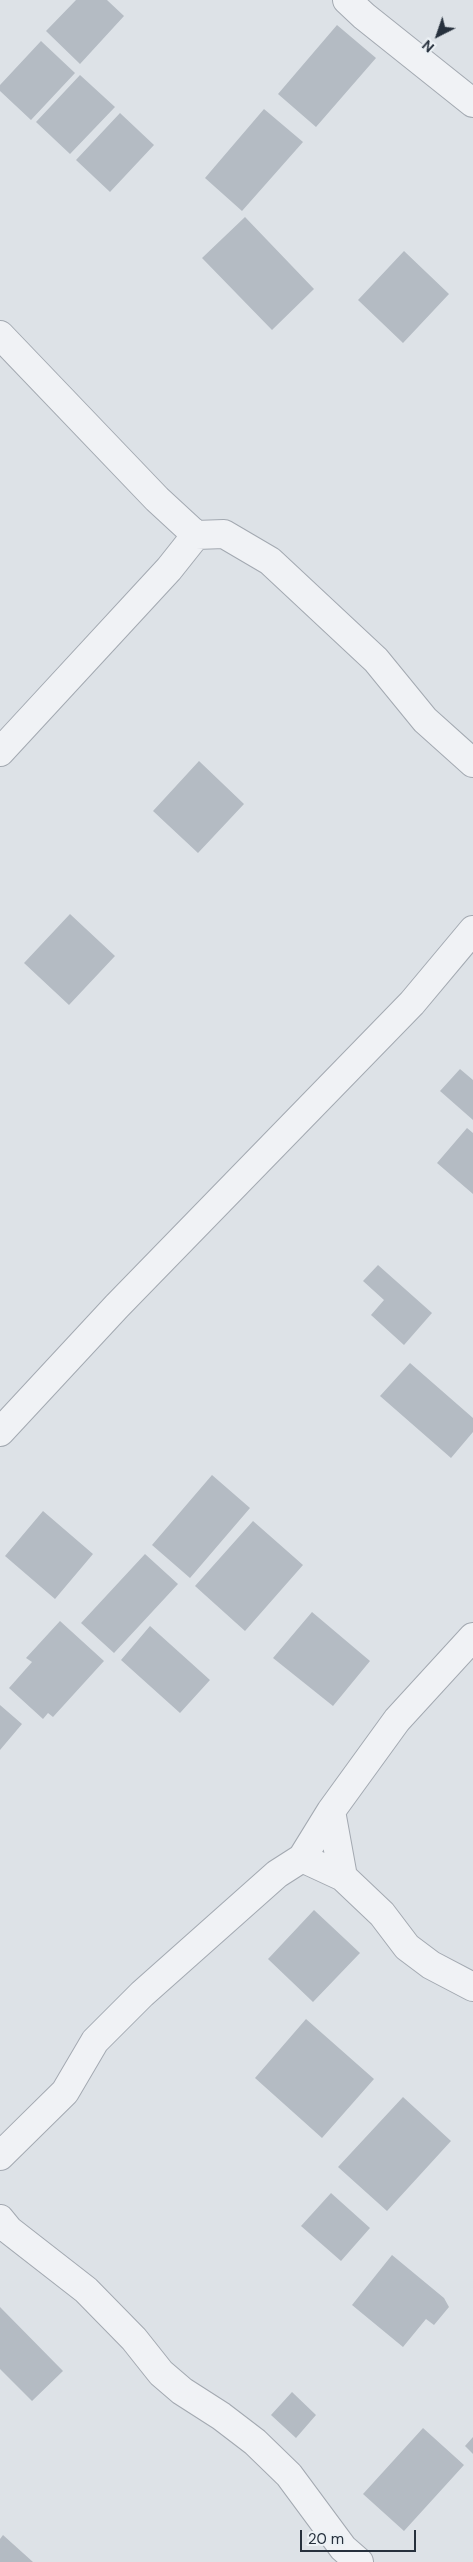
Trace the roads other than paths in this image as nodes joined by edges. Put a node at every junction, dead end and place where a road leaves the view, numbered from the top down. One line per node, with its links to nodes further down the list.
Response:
1 (347, 0): 2 (street)
2 (473, 103)
3 (0, 334): 4 (street)
4 (196, 534): 5 (street); 6 (street)
5 (0, 752)
6 (473, 763)
7 (473, 930): 8 (street)
8 (0, 1432)
9 (473, 1637): 10 (street)
10 (331, 1811): 11 (street); 12 (street)
11 (302, 1858): 12 (street); 14 (street)
12 (343, 1877): 13 (street)
13 (473, 1987)
14 (0, 2156)
15 (0, 2219): 16 (street)
16 (359, 2562)

